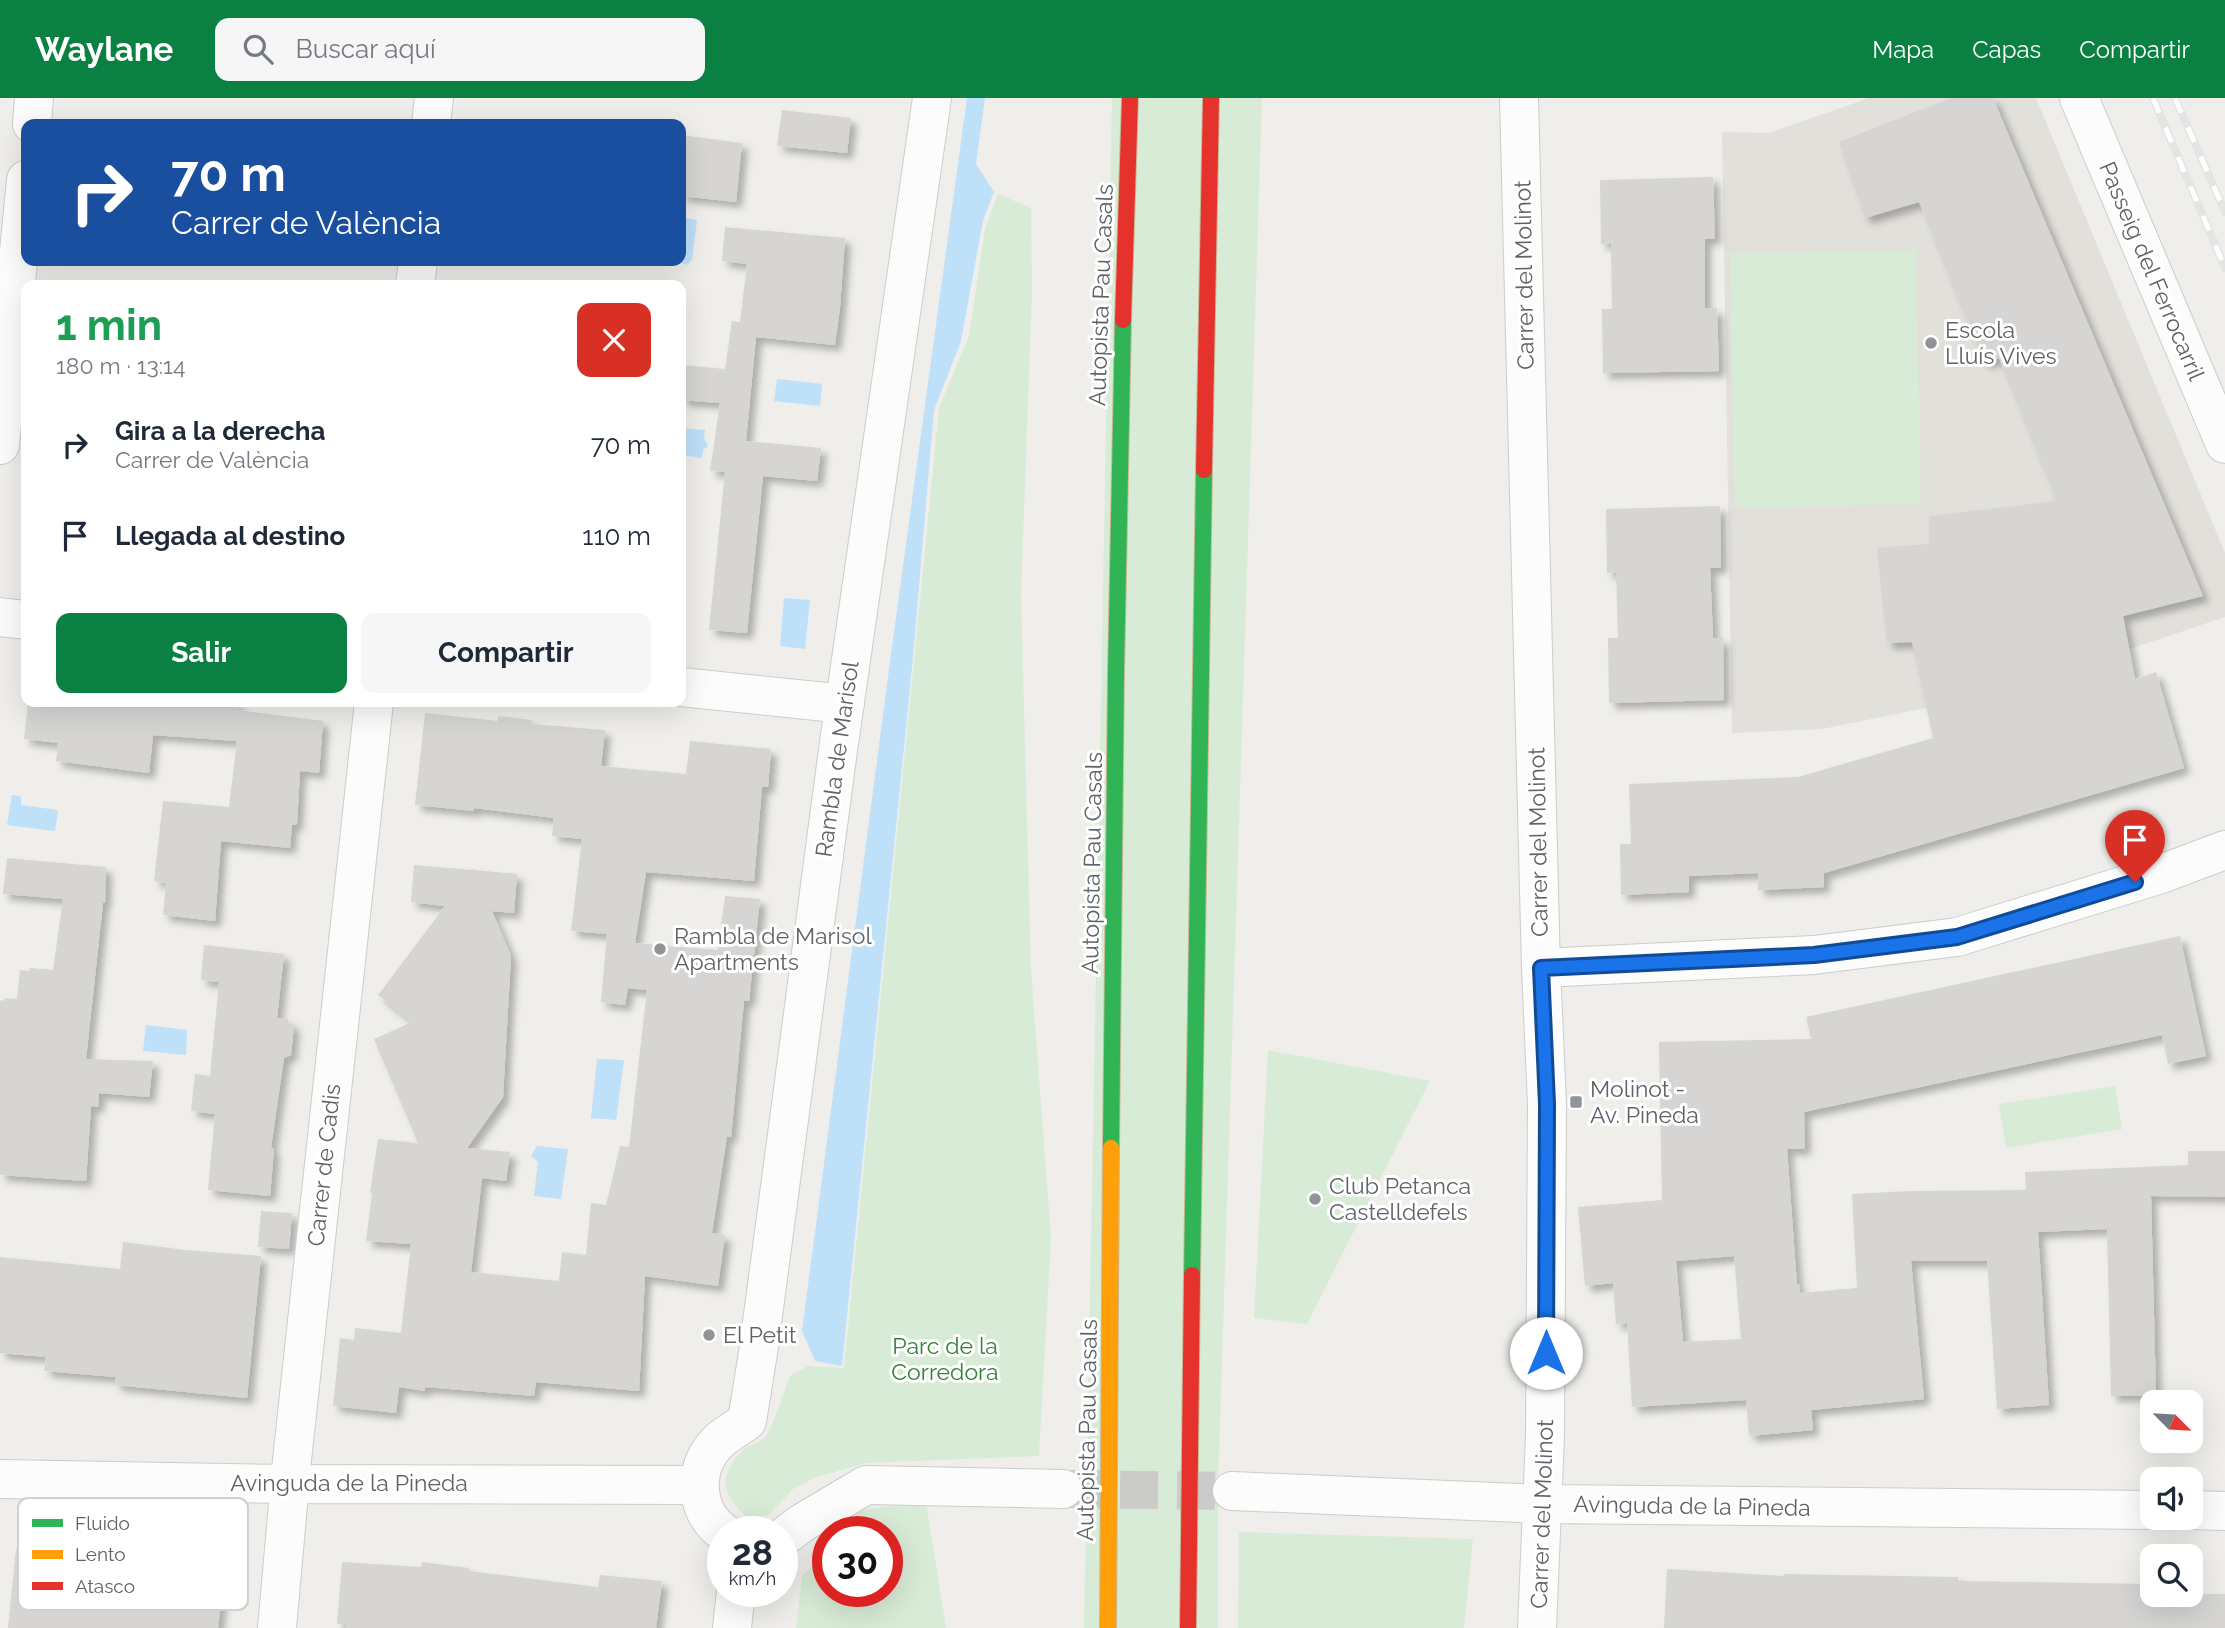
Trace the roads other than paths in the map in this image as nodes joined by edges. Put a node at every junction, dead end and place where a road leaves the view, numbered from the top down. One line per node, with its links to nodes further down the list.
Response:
1 (34, 98): 8 (street)
2 (434, 98): 9 (street)
3 (932, 98): 18 (street, Rambla de Marisol)
4 (1130, 98): 14 (highway, Autopista Pau Casals)
5 (1211, 98): 35 (highway)
6 (1519, 98): 21 (street, Carrer del Molinot)
7 (2079, 98): 12 (street, Passeig del Ferrocarril)
8 (32, 119)
9 (432, 119)
10 (21, 231): 13 (street)
11 (1107, 312): 14 (highway)
12 (2225, 444)
13 (0, 445)
14 (1118, 550): 34 (highway, Autopista Pau Casals)
15 (0, 617): 16 (street)
16 (21, 619)
17 (686, 688): 18 (street)
18 (845, 704): 24 (street, Rambla de Marisol)
19 (373, 707): 23 (street, Carrer de Cadis)
20 (2225, 850): 21 (street)
21 (1541, 968): 27 (street, Carrer del Molinot)
22 (0, 1479): 23 (street, Avinguda de la Pineda)
23 (289, 1484): 24 (street, Avinguda de la Pineda); 32 (street, Carrer de Cadis)
24 (699, 1485): 29 (street)
25 (1063, 1489): 30 (street)
26 (1232, 1491): 27 (street, Avinguda de la Pineda)
27 (1543, 1504): 28 (street, Avinguda de la Pineda); 36 (street, Carrer del Molinot)
28 (2140, 1510)
29 (708, 1516)
30 (798, 1526)
31 (734, 1607): 33 (street)
32 (276, 1628)
33 (732, 1628)
34 (1108, 1628)
35 (1188, 1628)
36 (1537, 1628)

